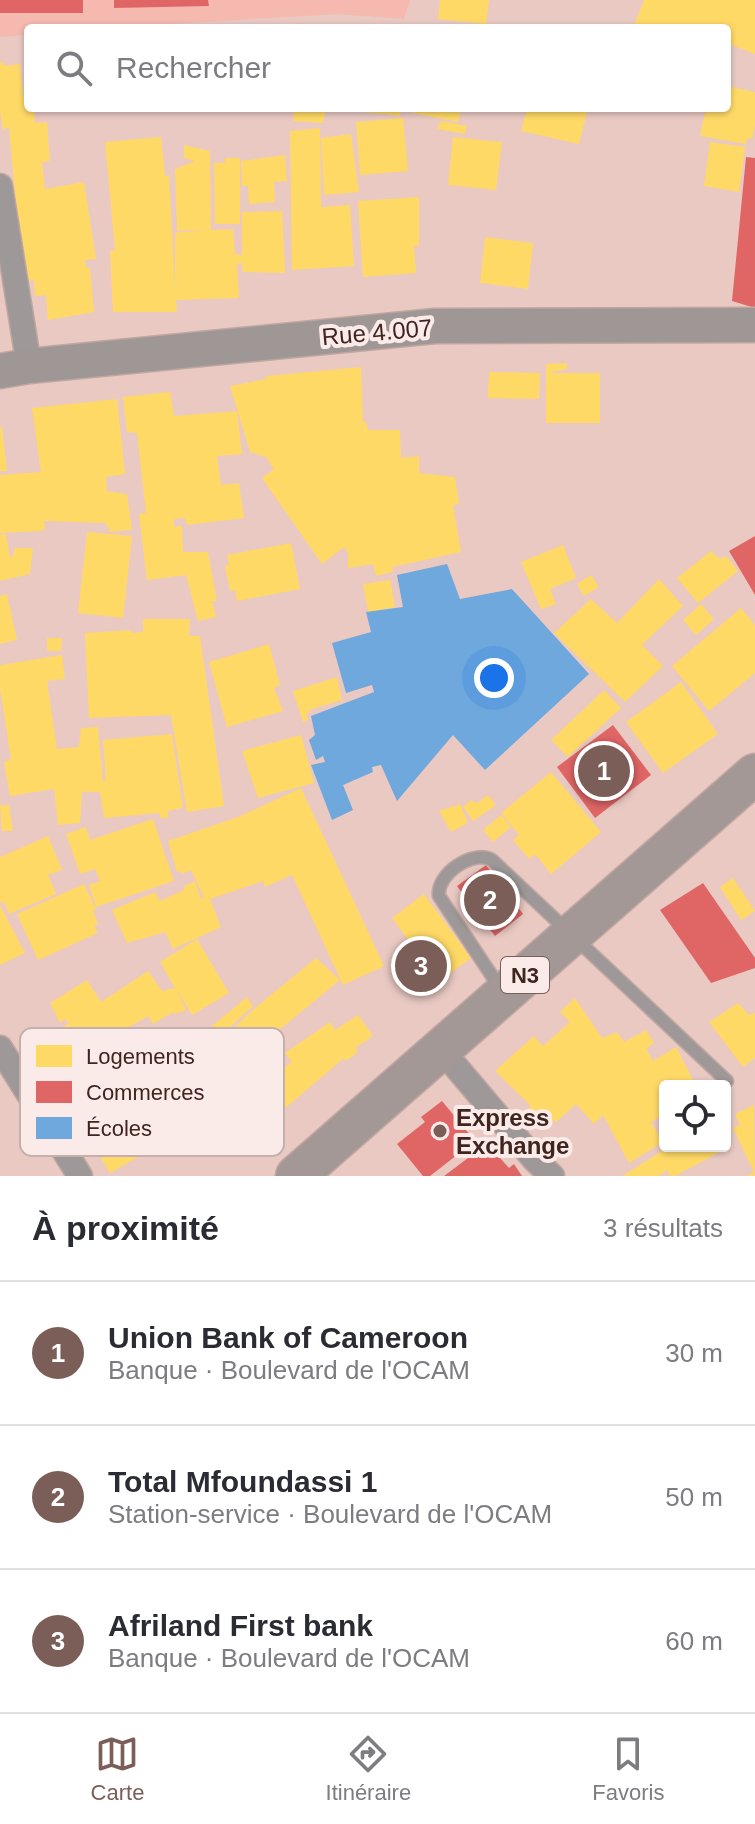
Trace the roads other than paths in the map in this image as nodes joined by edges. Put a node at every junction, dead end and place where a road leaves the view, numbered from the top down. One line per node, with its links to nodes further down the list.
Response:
1 (0, 186): 3 (street)
2 (755, 325): 3 (main road, Rue 4.007)
3 (14, 368)
4 (755, 774): 5 (highway, N3)
5 (570, 935): 6 (highway, N3); 6 (lane); 10 (lane)
6 (504, 993): 8 (highway, N3)
7 (0, 1048): 9 (street)
8 (440, 1048): 13 (highway, N3); 14 (street)
9 (20, 1080)
10 (726, 1080)
11 (68, 1156): 12 (street)
12 (80, 1176)
13 (296, 1176)
14 (552, 1176)

